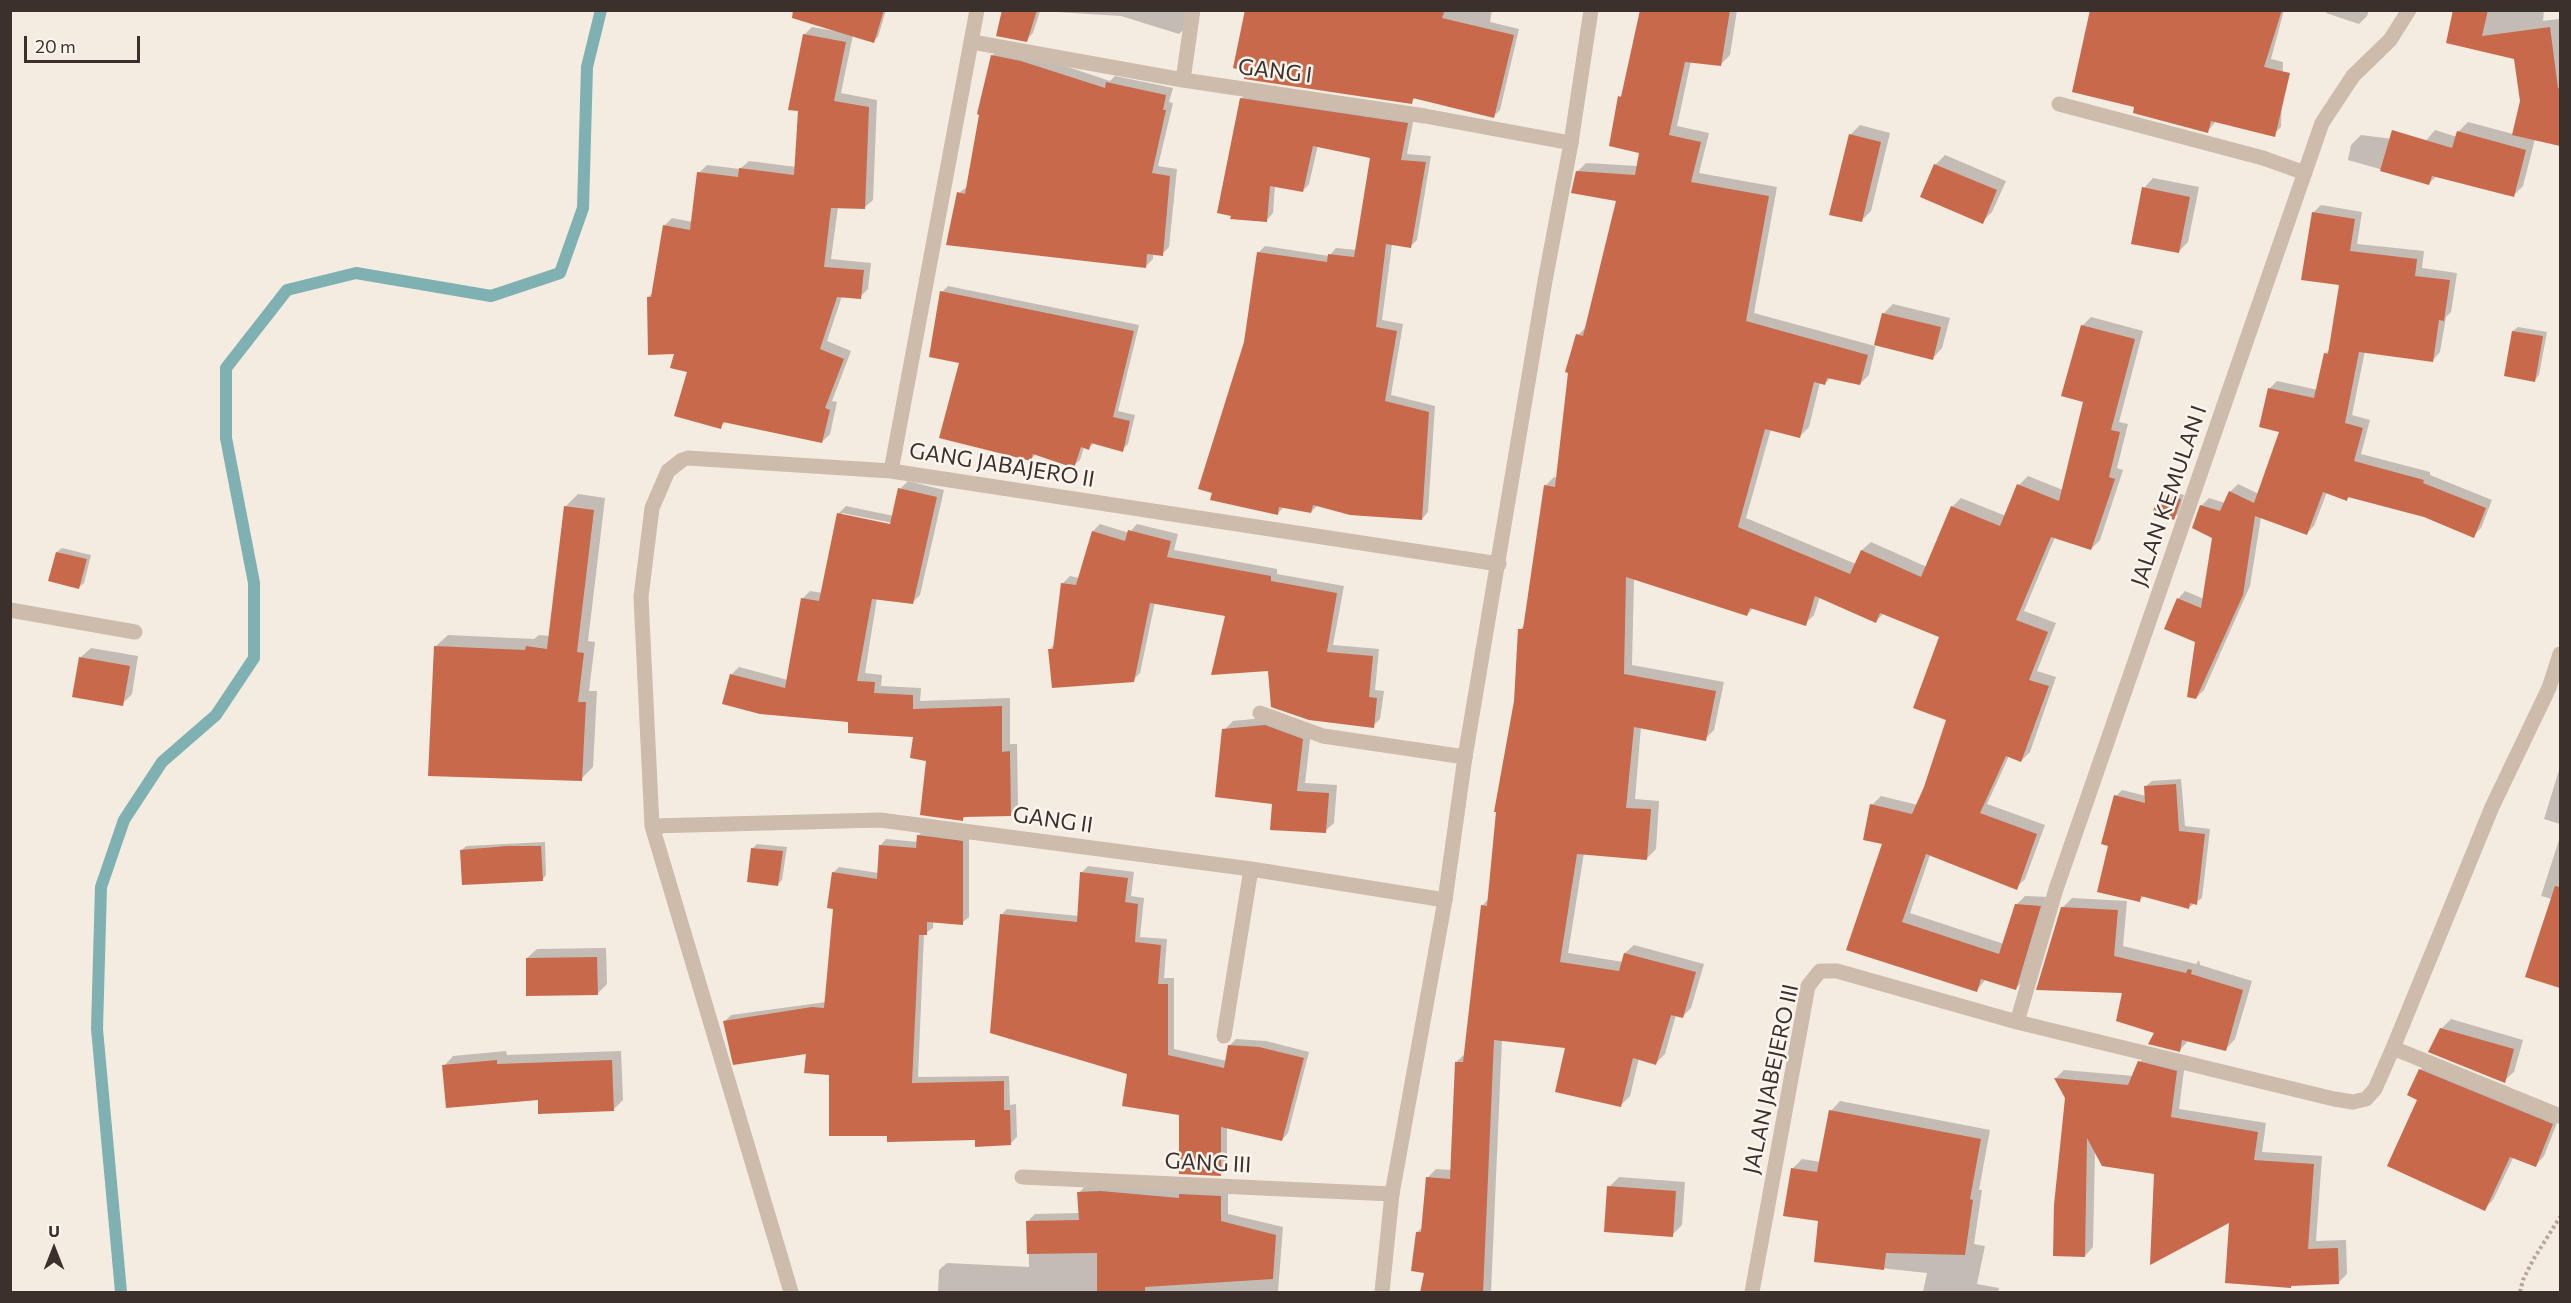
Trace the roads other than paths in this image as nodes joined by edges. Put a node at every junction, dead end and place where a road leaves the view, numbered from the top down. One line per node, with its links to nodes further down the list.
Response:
1 (977, 10): 5 (street, GANG JABAJERO II)
2 (1194, 10): 6 (street)
3 (1591, 10): 8 (street)
4 (2409, 10): 9 (street, JALAN KEMULAN I)
5 (972, 42): 6 (street, GANG I); 10 (street, GANG JABAJERO II)
6 (1183, 80): 8 (street, GANG I)
7 (2059, 104): 9 (street)
8 (1571, 143): 11 (street)
9 (2305, 173): 20 (street, JALAN KEMULAN I)
10 (891, 471): 11 (street, GANG JABAJERO II); 17 (street)
11 (1499, 564): 16 (street)
12 (10, 610): 13 (street)
13 (135, 632)
14 (2560, 654): 22 (street)
15 (1260, 713): 16 (street)
16 (1466, 757): 19 (street)
17 (652, 826): 18 (street, GANG II); 26 (street)
18 (1251, 869): 19 (street, GANG II); 21 (street)
19 (1445, 900): 25 (street)
20 (2018, 1022): 22 (street); 28 (street, JALAN JABEJERO III)
21 (1224, 1036)
22 (2393, 1048): 23 (street)
23 (2560, 1116)
24 (1022, 1177): 25 (street, GANG III)
25 (1392, 1194): 27 (street)
26 (791, 1293)
27 (1382, 1293)
28 (1752, 1293)

